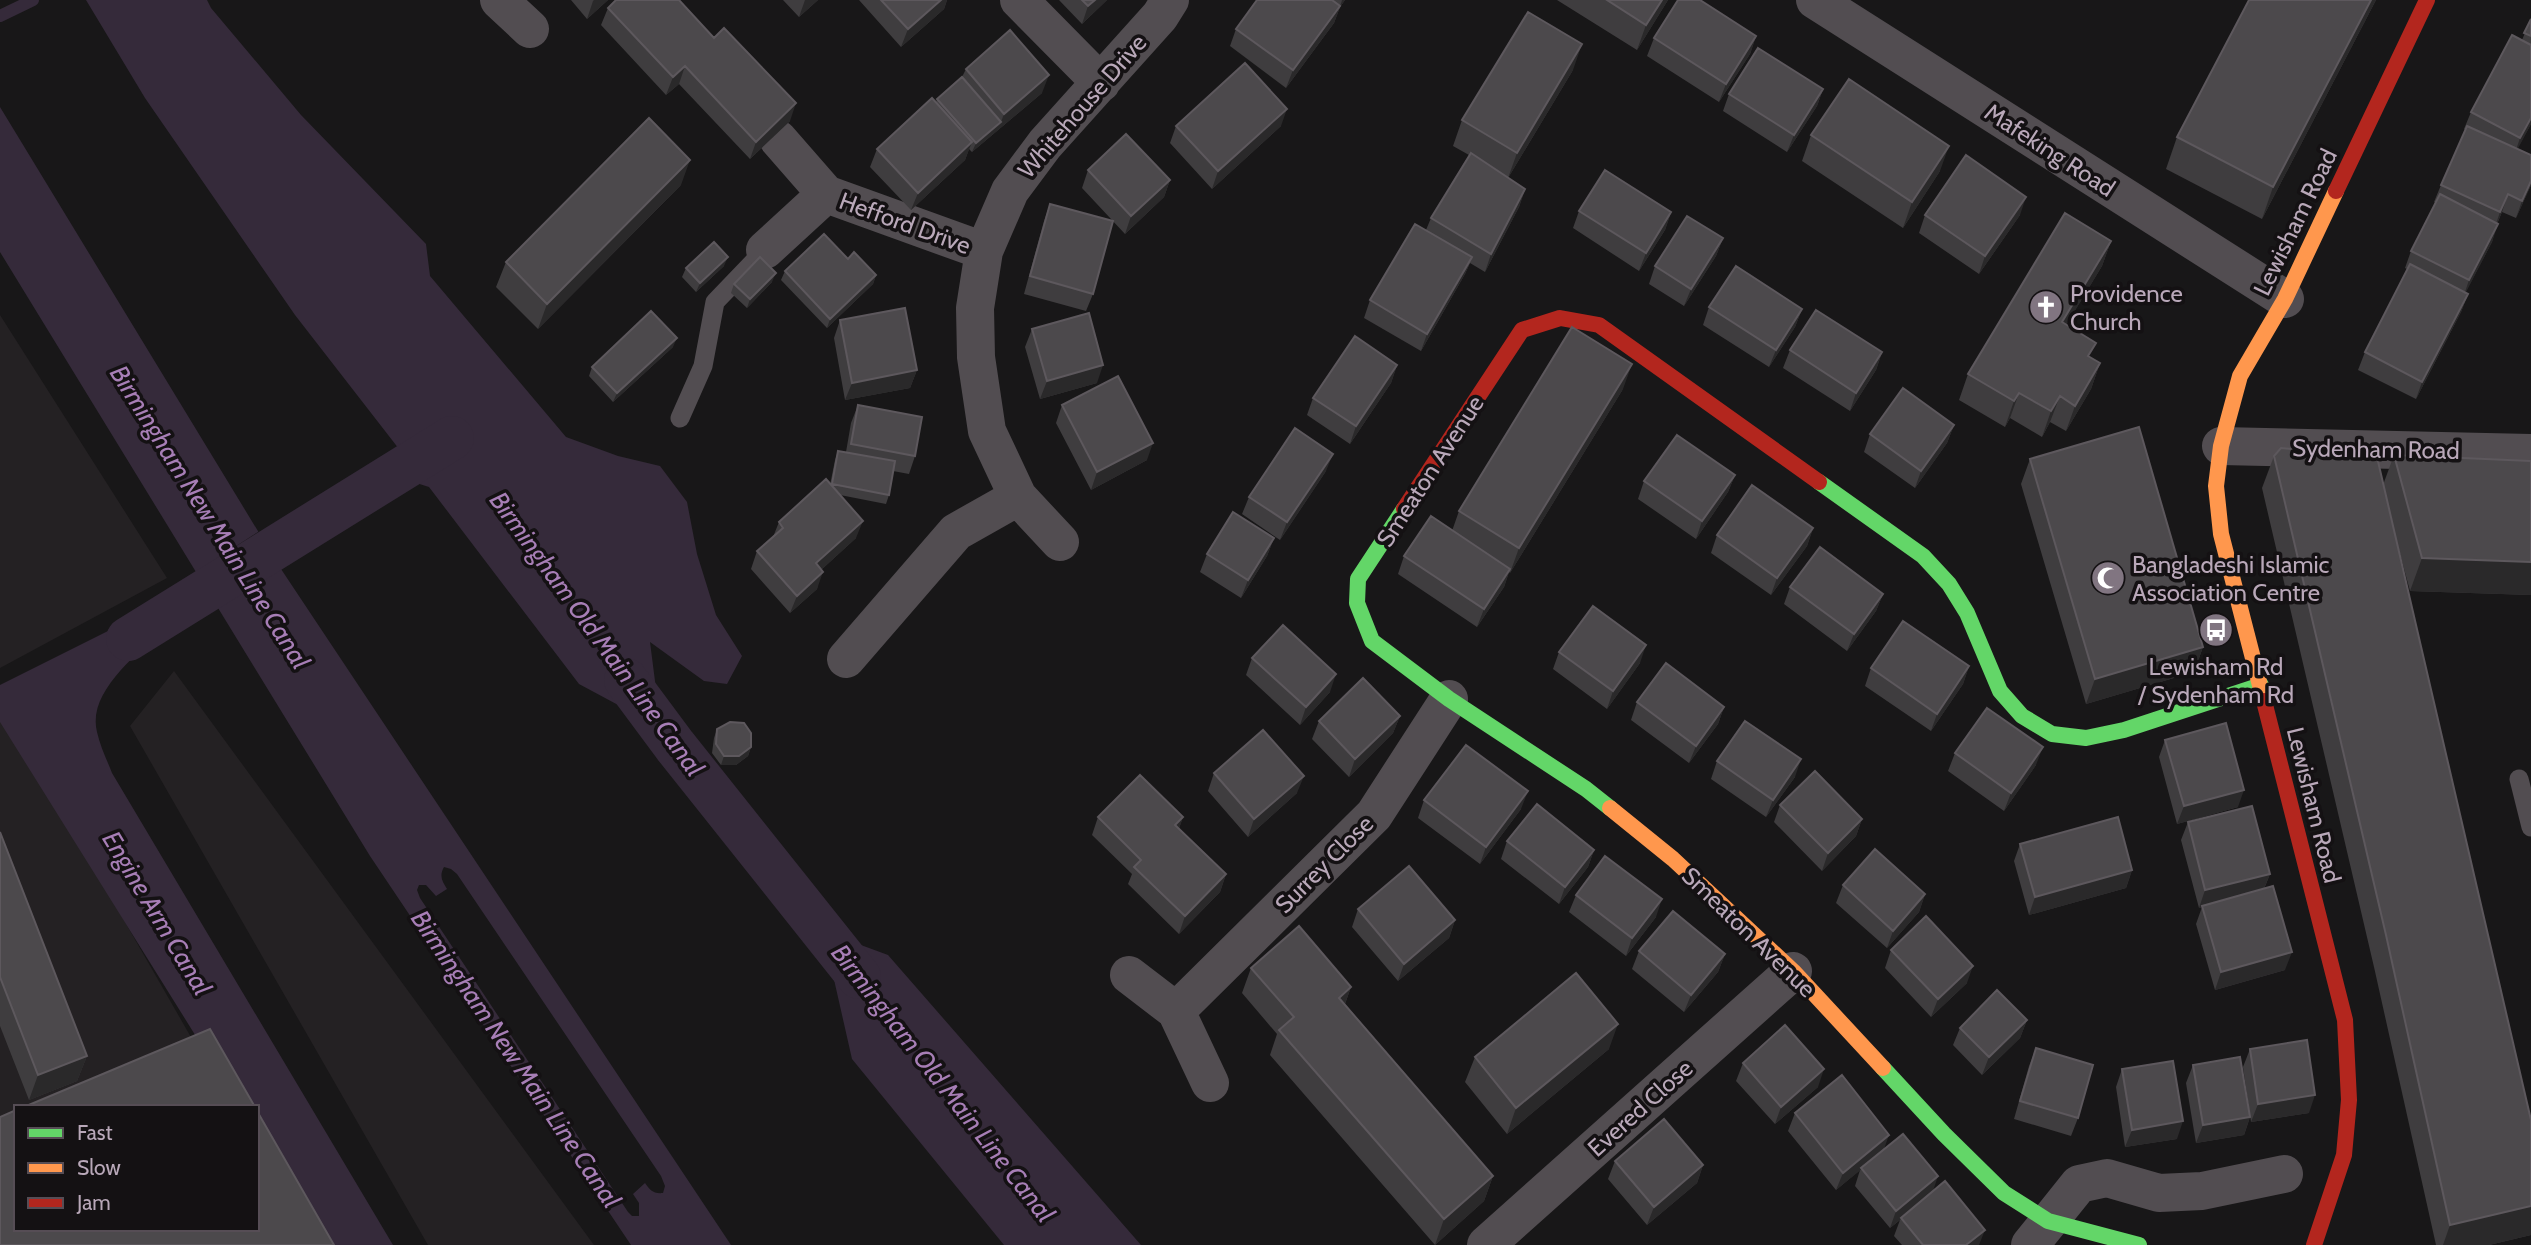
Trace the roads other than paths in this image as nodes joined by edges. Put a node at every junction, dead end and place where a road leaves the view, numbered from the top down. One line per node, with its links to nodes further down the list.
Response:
1 (499, 0): 6 (street)
2 (1020, 0): 7 (street)
3 (1170, 0): 7 (street, Whitehouse Drive)
4 (1815, 0): 12 (street, Mafeking Road)
5 (2427, 0): 12 (street, Lewisham Road)
6 (530, 29)
7 (1101, 83): 11 (street, Whitehouse Drive)
8 (778, 139): 9 (street, Hefford Drive)
9 (826, 194): 10 (street, Hefford Drive); 11 (street, Hefford Drive)
10 (765, 250): 13 (lane)
11 (984, 251): 16 (street, Whitehouse Drive)
12 (2285, 299): 14 (street, Lewisham Road)
13 (680, 418)
14 (2221, 446): 15 (street, Sydenham Road); 19 (street, Lewisham Road)
15 (2531, 453)
16 (1018, 497): 17 (street, Whitehouse Drive); 18 (street)
17 (1060, 542)
18 (846, 659)
19 (2261, 685): 20 (street, Smeaton Avenue); 31 (street, Lewisham Road)
20 (1449, 699): 23 (street, Smeaton Avenue); 25 (street, Surrey Close)
21 (2519, 779): 22 (lane)
22 (2531, 827)
23 (1793, 971): 28 (street, Smeaton Avenue); 29 (street, Evered Close)
24 (1129, 975): 25 (street)
25 (1176, 1011): 26 (street)
26 (1210, 1083)
27 (2284, 1174): 28 (street)
28 (2039, 1233): 30 (street, Smeaton Avenue)
29 (1486, 1245)
30 (2139, 1245)
31 (2314, 1245)

